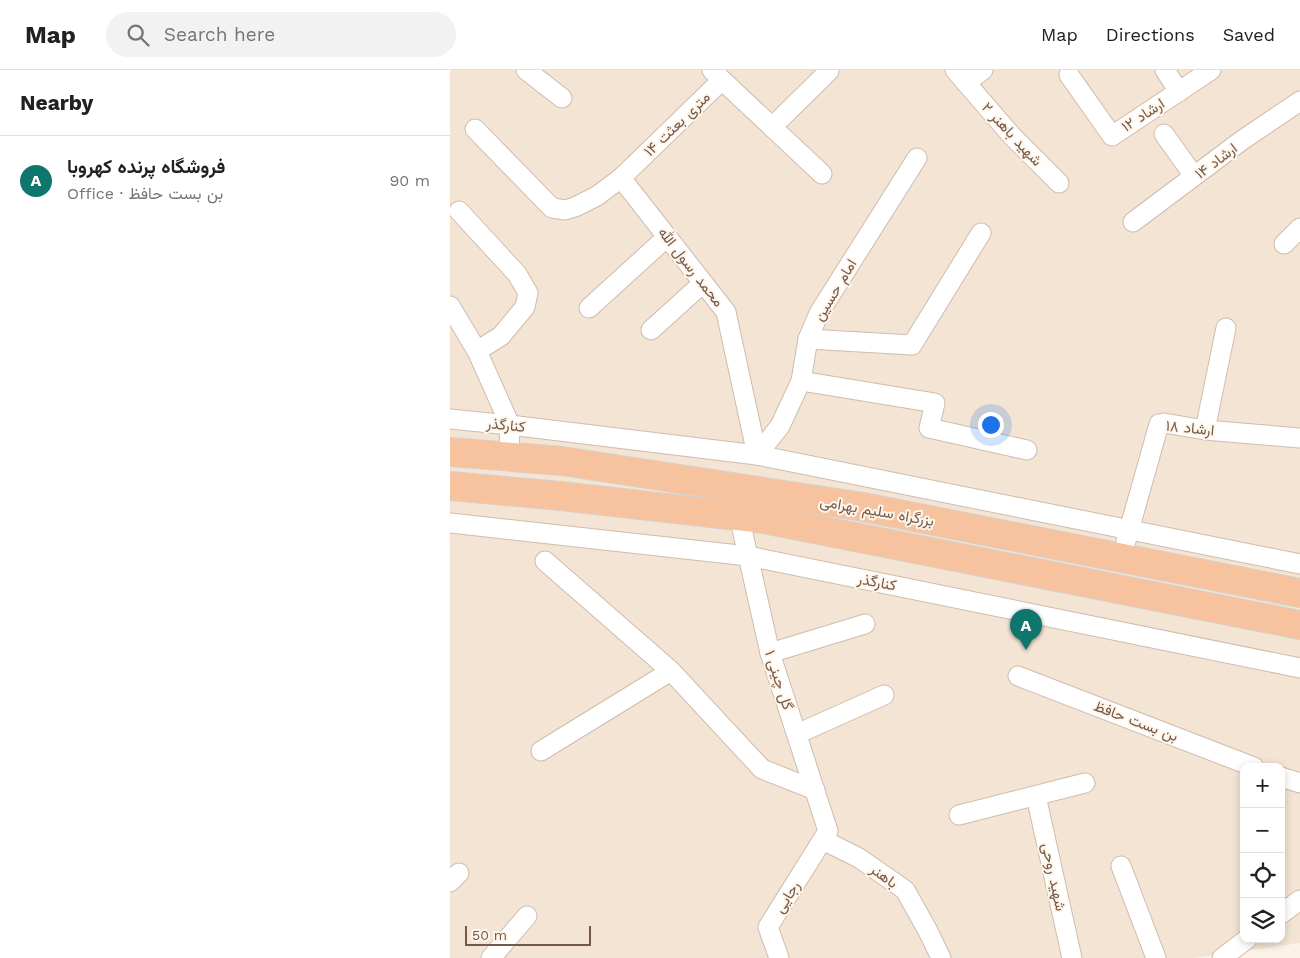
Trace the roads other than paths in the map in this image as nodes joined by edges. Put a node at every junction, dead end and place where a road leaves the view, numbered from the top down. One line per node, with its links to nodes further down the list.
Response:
1 (526, 70): 10 (street)
2 (983, 70): 8 (street)
3 (1165, 70): 9 (street)
4 (1211, 70): 9 (street, ارشاد ۱۲)
5 (829, 71): 12 (street)
6 (717, 75): 12 (street); 18 (street, ۱۴ متری بعثت)
7 (1069, 75): 9 (street, ارشاد ۱۲)
8 (960, 77): 19 (street, شهید باهنر ۲)
9 (1179, 92)
10 (562, 98)
11 (1300, 101): 17 (street, ارشاد ۱۴)
12 (772, 127): 16 (street)
13 (475, 129): 18 (street, ۱۴ متری بعثت)
14 (1164, 134): 17 (street)
15 (917, 158): 31 (street, امام حسین)
16 (822, 174)
17 (1194, 176): 21 (street, ارشاد ۱۴)
18 (621, 178): 24 (street, محمد رسول الله)
19 (1059, 183)
20 (459, 211): 32 (street)
21 (1133, 222)
22 (1300, 228): 25 (street)
23 (981, 233): 31 (street)
24 (667, 237): 26 (street, محمد رسول الله); 28 (street)
25 (1284, 244)
26 (703, 283): 30 (street); 40 (street, محمد رسول الله)
27 (450, 306): 32 (street)
28 (589, 308)
29 (1226, 328): 36 (street)
30 (651, 330)
31 (808, 340): 33 (street, امام حسین)
32 (478, 351): 35 (street)
33 (801, 381): 38 (street); 40 (street, امام حسین)
34 (450, 419): 35 (street, کنارگذر)
35 (510, 425): 40 (street, کنارگذر); 41 (street)
36 (1205, 430): 37 (street, ارشاد ۱۸); 47 (street, ارشاد ۱۸)
37 (1299, 433)
38 (1027, 450)
39 (450, 452): 41 (highway, بزرگراه سلیم بهرامی)
40 (757, 455): 42 (street, کنارگذر)
41 (509, 456): 44 (highway, بزرگراه سلیم بهرامی)
42 (874, 479): 44 (street); 47 (street, کنارگذر)
43 (450, 486): 45 (highway, بزرگراه سلیم بهرامی)
44 (863, 507): 49 (highway, بزرگراه سلیم بهرامی)
45 (739, 516): 48 (street, گل چینی ۱); 54 (highway, بزرگراه سلیم بهرامی)
46 (450, 523): 48 (street, کنارگذر)
47 (1129, 529): 49 (street); 51 (street, کنارگذر)
48 (748, 556): 55 (street, گل چینی ۱); 56 (street, کنارگذر)
49 (1122, 558): 52 (highway, بزرگراه سلیم بهرامی)
50 (545, 561): 57 (street)
51 (1300, 564)
52 (1300, 593)
53 (865, 624): 55 (street)
54 (1300, 625)
55 (770, 654): 60 (street, گل چینی ۱)
56 (1300, 668)
57 (671, 671): 61 (street); 66 (street)
58 (1018, 676): 62 (street, بن بست حافظ)
59 (884, 695): 60 (street)
60 (797, 734): 66 (street, گل چینی ۱)
61 (542, 751)
62 (1244, 763)
63 (1285, 778): 65 (street)
64 (1086, 783): 67 (street)
65 (1300, 783)
66 (816, 790): 69 (street, گل چینی ۱)
67 (1036, 796): 68 (street); 78 (street, شهید روحی)
68 (959, 815)
69 (823, 840): 76 (street, رجایی); 77 (street, باهنر)
70 (1121, 866): 79 (street)
71 (1300, 900): 72 (street)
72 (1285, 911)
73 (527, 916): 75 (street)
74 (1243, 943): 80 (street)
75 (490, 958)
76 (778, 958)
77 (941, 958)
78 (1072, 958)
79 (1156, 958)
80 (1222, 958)

